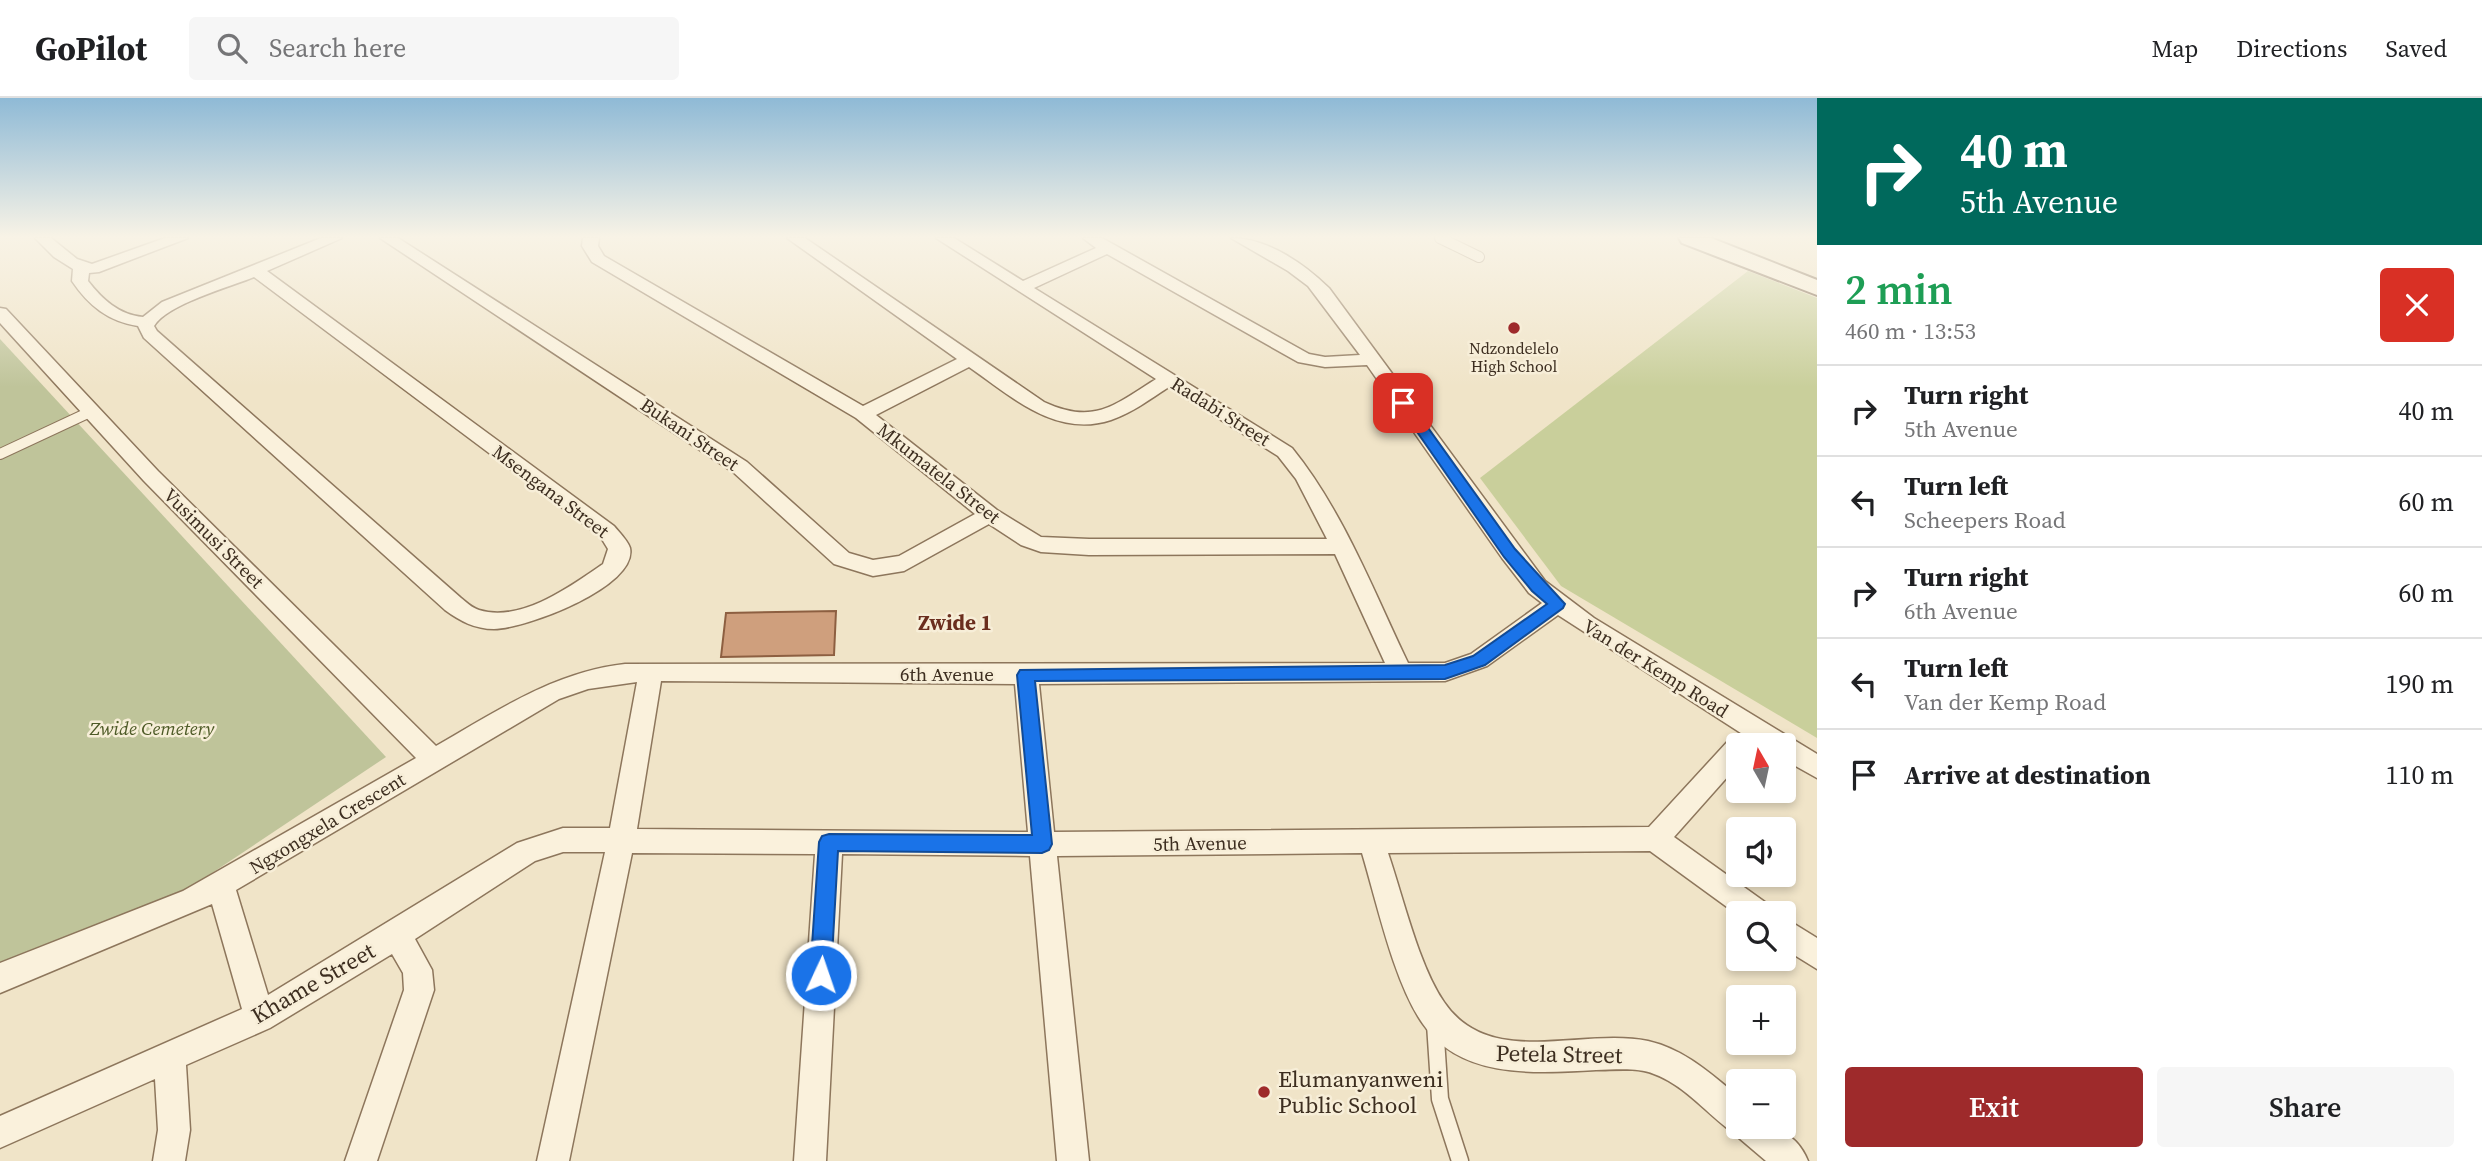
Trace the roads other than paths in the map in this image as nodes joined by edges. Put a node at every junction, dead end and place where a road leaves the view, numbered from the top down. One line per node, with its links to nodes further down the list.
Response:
1 (85, 288): 11 (street)
2 (215, 288): 11 (street)
3 (279, 288): 11 (street, Msengana Street)
4 (464, 288): 18 (street, Bukani Street)
5 (646, 288): 16 (street, Mkumatela Street)
6 (865, 288): 12 (street)
7 (1024, 288): 14 (street, Radabi Street)
8 (1179, 288): 13 (street)
9 (1319, 288): 13 (street, Van der Kemp Road)
10 (0, 313): 15 (street, Vusimusi Street)
11 (147, 324)
12 (969, 360): 14 (street); 16 (street)
13 (1373, 360): 20 (street, Van der Kemp Road)
14 (1169, 379): 19 (street, Radabi Street)
15 (90, 412): 17 (lane); 26 (street, Vusimusi Street)
16 (863, 414): 18 (street, Mkumatela Street)
17 (0, 454)
18 (990, 515): 19 (street, Mkumatela Street)
19 (1342, 545): 22 (street, Radabi Street)
20 (1558, 604): 22 (street, 6th Avenue); 24 (street, Van der Kemp Road)
21 (652, 672): 23 (street, 6th Avenue); 26 (street, Ngxongxela Crescent); 31 (street)
22 (1401, 673): 23 (street, 6th Avenue)
23 (1026, 675): 33 (street)
24 (1733, 733)
25 (1796, 754): 28 (street, Van der Kemp Road)
26 (433, 760): 34 (street, Ngxongxela Crescent)
27 (1726, 761): 29 (street)
28 (1817, 767)
29 (1655, 839): 30 (street, 5th Avenue); 35 (street)
30 (1371, 841): 33 (street, 5th Avenue); 40 (street, Petela Street)
31 (621, 842): 32 (street, 5th Avenue); 36 (street, Khame Street); 48 (street)
32 (829, 842): 33 (street, 5th Avenue); 49 (street)
33 (1042, 844): 50 (street)
34 (221, 885): 39 (street, Ngxongxela Crescent); 41 (street)
35 (1741, 901)
36 (396, 934): 41 (street, Khame Street); 47 (street)
37 (1796, 940): 38 (street)
38 (1817, 955)
39 (0, 978)
40 (1435, 1016): 43 (street, Petela Street); 51 (lane)
41 (259, 1017): 42 (street, Khame Street)
42 (170, 1058): 44 (street, Khame Street); 46 (street)
43 (1726, 1108)
44 (0, 1132)
45 (1765, 1139): 52 (street)
46 (169, 1161)
47 (361, 1161)
48 (553, 1161)
49 (810, 1161)
50 (1073, 1161)
51 (1460, 1161)
52 (1792, 1161)

